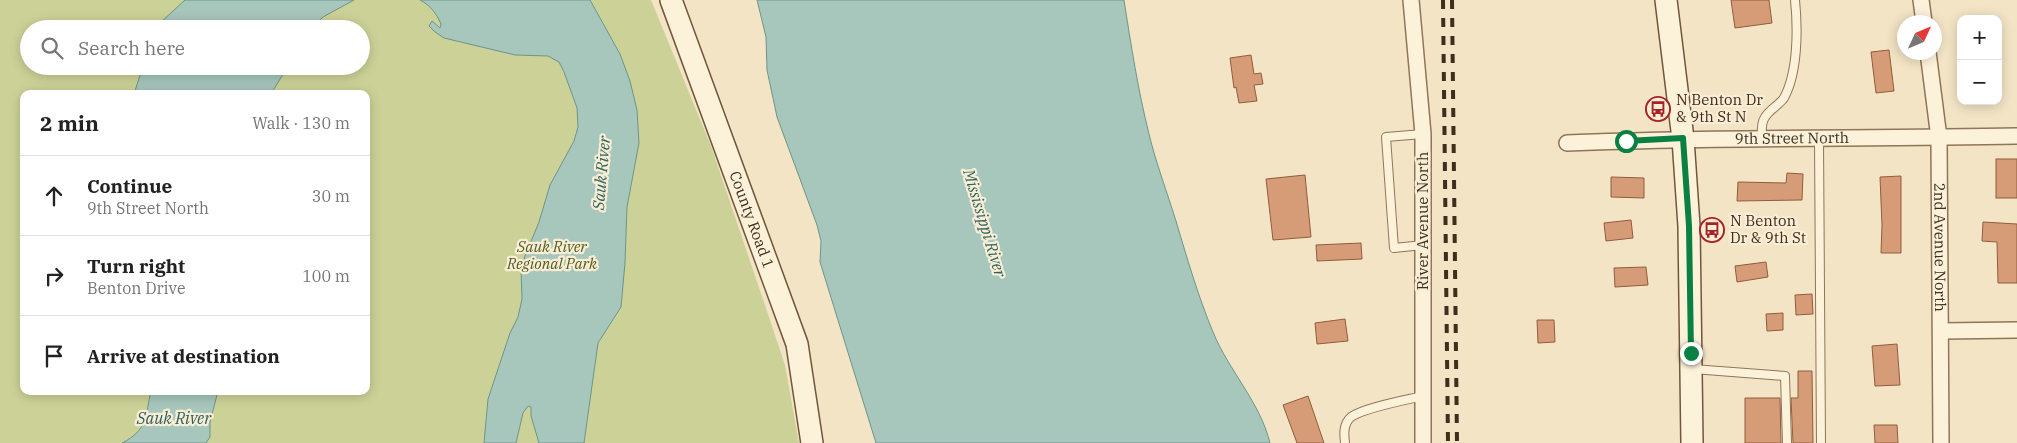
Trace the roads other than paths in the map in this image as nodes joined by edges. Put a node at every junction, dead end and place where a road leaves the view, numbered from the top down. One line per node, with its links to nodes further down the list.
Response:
1 (671, 0): 20 (street, County Road 1)
2 (1411, 0): 8 (street, River Avenue North)
3 (1666, 0): 10 (street)
4 (1795, 0): 12 (lane)
5 (1921, 0): 6 (street)
6 (1923, 15)
7 (1929, 60): 11 (street, 2nd Avenue North)
8 (1423, 134): 15 (street, River Avenue North); 15 (lane)
9 (2017, 136): 11 (street, 9th Street North)
10 (1683, 138): 12 (street, 9th Street North); 14 (street, 9th Street North); 18 (street)
11 (1939, 138): 13 (street, 9th Street North); 17 (street, 2nd Avenue North)
12 (1762, 139): 13 (street, 9th Street North)
13 (1819, 140): 25 (lane)
14 (1567, 143)
15 (1423, 245): 19 (street, River Avenue North)
16 (2017, 330): 17 (street)
17 (1942, 331): 26 (street, 2nd Avenue North)
18 (1691, 369): 23 (street); 24 (lane)
19 (1423, 396): 21 (lane); 22 (street, River Avenue North)
20 (812, 443)
21 (1345, 443)
22 (1422, 443)
23 (1692, 443)
24 (1787, 443)
25 (1821, 443)
26 (1941, 443)

